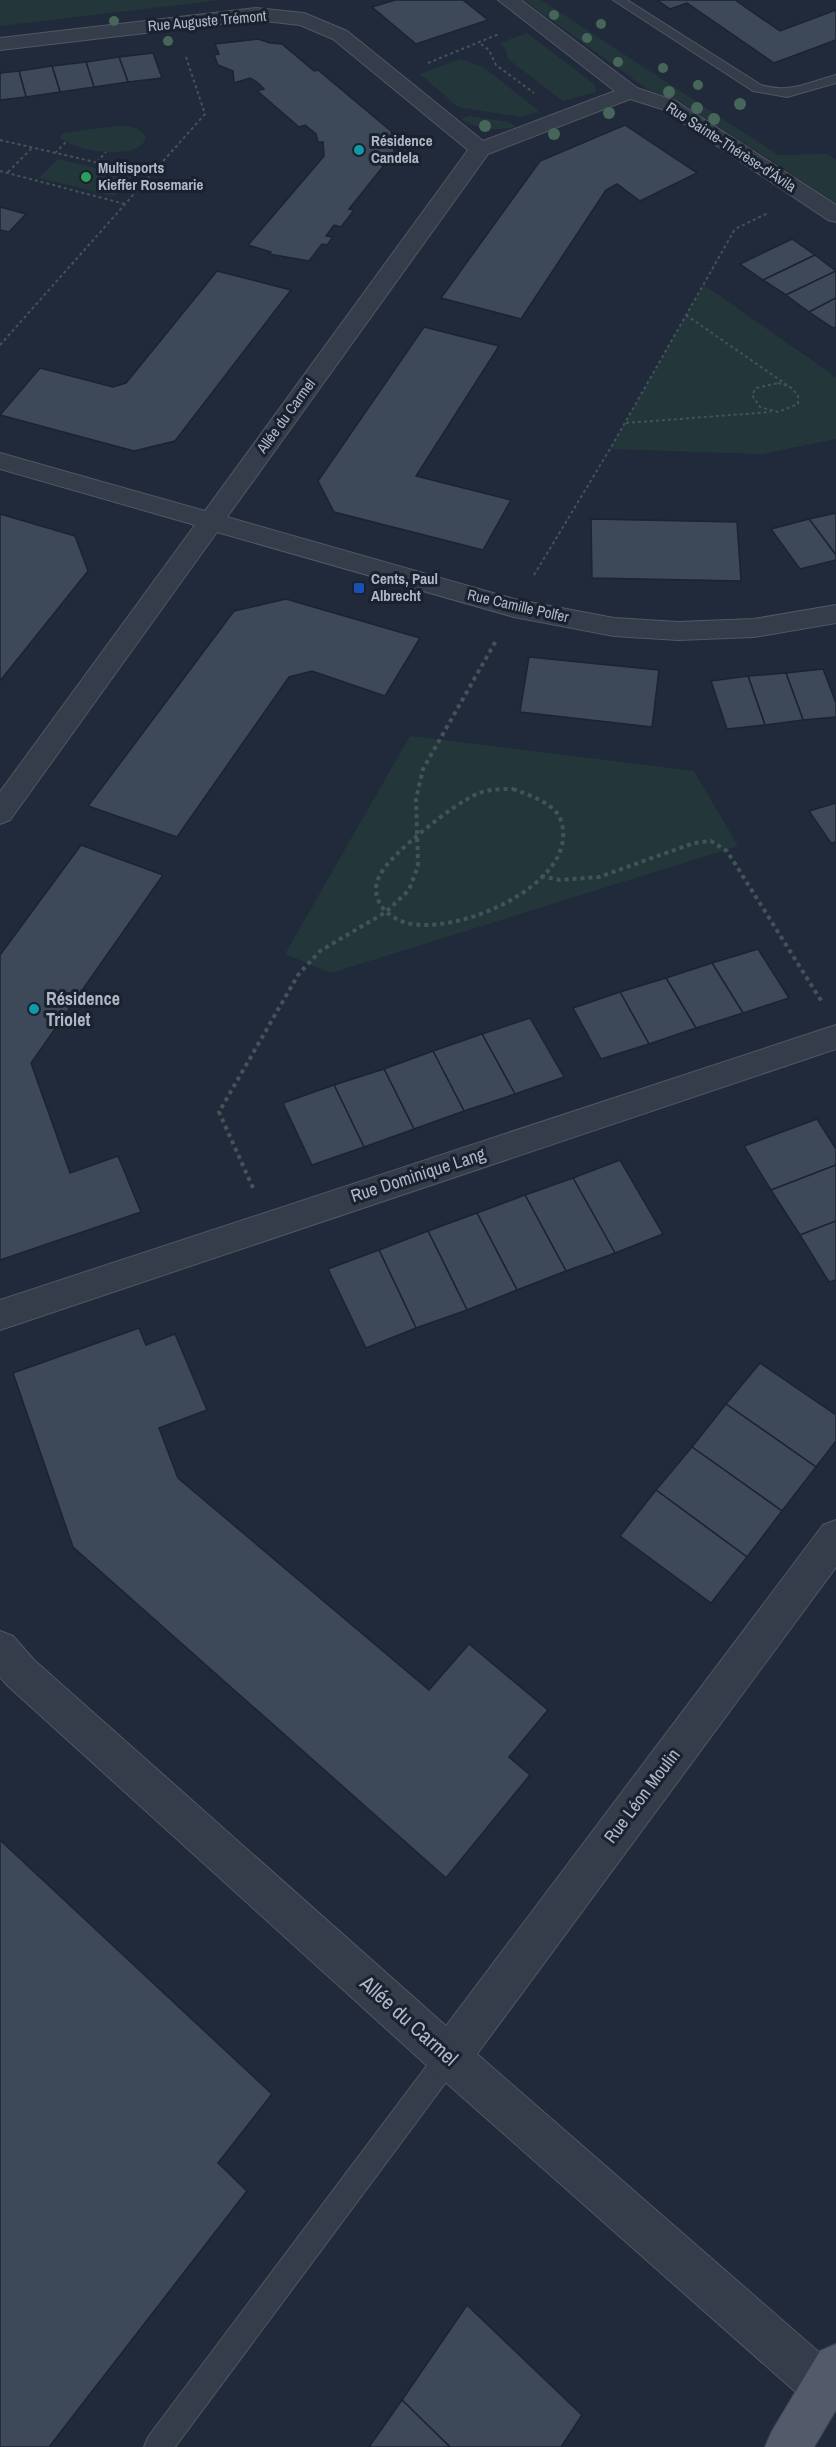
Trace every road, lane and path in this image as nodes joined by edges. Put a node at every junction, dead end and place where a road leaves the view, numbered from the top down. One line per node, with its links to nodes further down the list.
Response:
1 (508, 0): 3 (street, Rue Sainte-Thérèse-d'Ávila)
2 (619, 0): 8 (lane)
3 (538, 22): 6 (path); 9 (street, Rue Sainte-Thérèse-d'Ávila)
4 (175, 23): 5 (street, Rue Auguste Trémont); 7 (street, Rue Auguste Trémont); 20 (path)
5 (0, 44)
6 (480, 44): 7 (path); 10 (path)
7 (391, 76): 14 (street, Rue Auguste Trémont)
8 (836, 79)
9 (630, 92): 10 (street); 21 (street, Rue Sainte-Thérèse-d'Ávila)
10 (566, 116): 14 (street)
11 (0, 140): 13 (path)
12 (66, 142): 16 (path)
13 (33, 148): 16 (path); 19 (path)
14 (480, 149): 30 (street, Allée du Carmel)
15 (106, 152): 17 (path)
16 (55, 153): 17 (path)
17 (97, 163): 20 (path)
18 (0, 171): 19 (path)
19 (7, 173): 22 (path)
20 (151, 175): 22 (path)
21 (806, 195): 23 (street, Rue Sainte-Thérèse-d'Ávila); 24 (path)
22 (125, 204): 25 (path)
23 (836, 215)
24 (686, 315): 26 (path); 28 (path)
25 (0, 345)
26 (790, 387): 27 (path); 27 (path)
27 (775, 412): 28 (path)
28 (625, 423): 31 (path)
29 (0, 461): 30 (street, Rue Camille Polfer)
30 (210, 521): 31 (street, Rue Camille Polfer); 33 (street, Allée du Carmel)
31 (514, 608): 32 (street, Rue Camille Polfer); 34 (path)
32 (835, 616)
33 (0, 813)
34 (419, 838): 35 (path); 36 (path); 36 (path)
35 (541, 876): 36 (path); 37 (path)
36 (386, 912): 39 (path)
37 (824, 1005)
38 (836, 1036): 40 (street, Rue Dominique Lang)
39 (248, 1175)
40 (0, 1315)
41 (836, 1537): 43 (street, Rue Léon Moulin)
42 (0, 1649): 43 (street, Allée du Carmel)
43 (449, 2057): 44 (street, Allée du Carmel); 45 (lane)
44 (830, 2377): 46 (main road)
45 (158, 2447)
46 (788, 2447)

